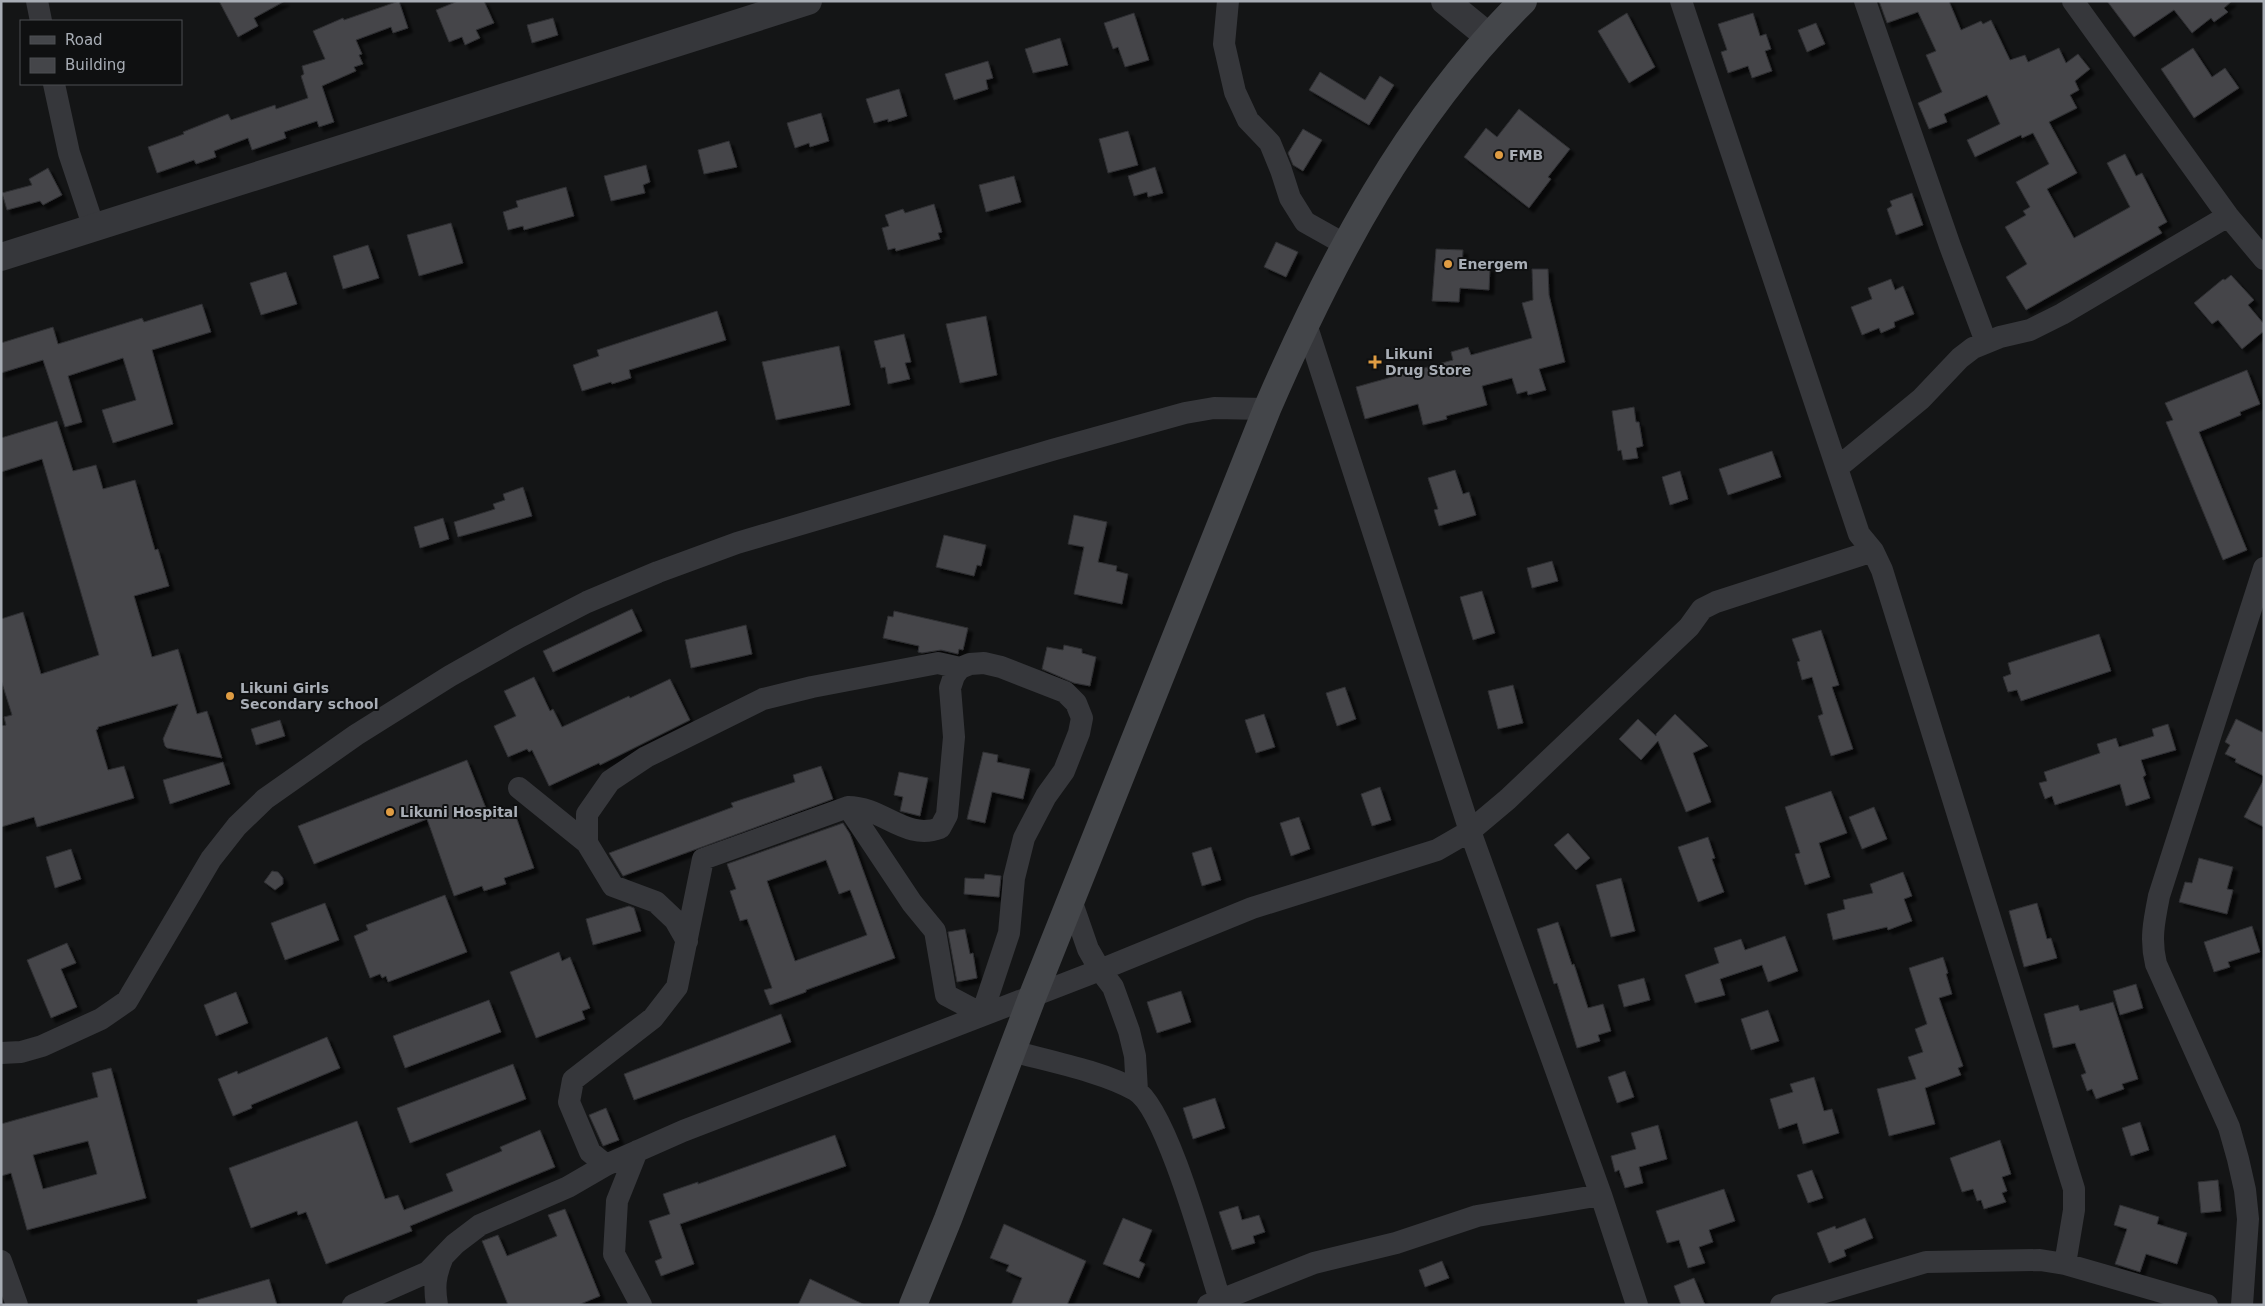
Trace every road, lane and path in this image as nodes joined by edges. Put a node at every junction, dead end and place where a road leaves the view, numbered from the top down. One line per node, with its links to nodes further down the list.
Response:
1 (808, 1): 11 (street)
2 (1228, 1): 12 (street)
3 (1445, 1): 8 (street)
4 (1523, 1): 8 (main road)
5 (1681, 1): 18 (street)
6 (1866, 1): 16 (street)
7 (2073, 1): 10 (street)
8 (1488, 36): 12 (main road)
9 (54, 85): 11 (street)
10 (2228, 216): 14 (street); 16 (street)
11 (94, 228): 13 (street)
12 (1346, 245): 15 (main road)
13 (1, 257)
14 (2264, 259)
15 (1305, 321): 17 (main road); 24 (street)
16 (1986, 342): 18 (street)
17 (1267, 409): 26 (main road); 32 (street)
18 (1837, 468): 19 (street)
19 (1873, 550): 24 (street); 39 (street)
20 (2264, 568): 49 (street)
21 (960, 668): 23 (street); 25 (street); 30 (street)
22 (520, 788): 25 (street)
23 (848, 807): 27 (street); 30 (street)
24 (1470, 831): 28 (street); 36 (street)
25 (586, 843): 27 (street)
26 (1071, 900): 28 (street); 29 (main road)
27 (687, 941): 35 (street)
28 (1100, 970): 29 (street); 33 (street)
29 (1033, 995): 30 (street); 31 (main road)
30 (982, 1014): 34 (street)
31 (1012, 1051): 33 (street); 45 (main road)
32 (1, 1053)
33 (1137, 1091): 40 (street)
34 (637, 1151): 35 (street); 44 (street)
35 (606, 1165): 37 (street)
36 (1601, 1195): 40 (street); 46 (street)
37 (442, 1259): 42 (street); 43 (street)
38 (1, 1261): 41 (street)
39 (2065, 1264): 47 (street); 48 (street)
40 (1214, 1302)
41 (18, 1305)
42 (353, 1305)
43 (437, 1305)
44 (640, 1305)
45 (913, 1305)
46 (1637, 1305)
47 (1781, 1305)
48 (2207, 1305)
49 (2242, 1305)

